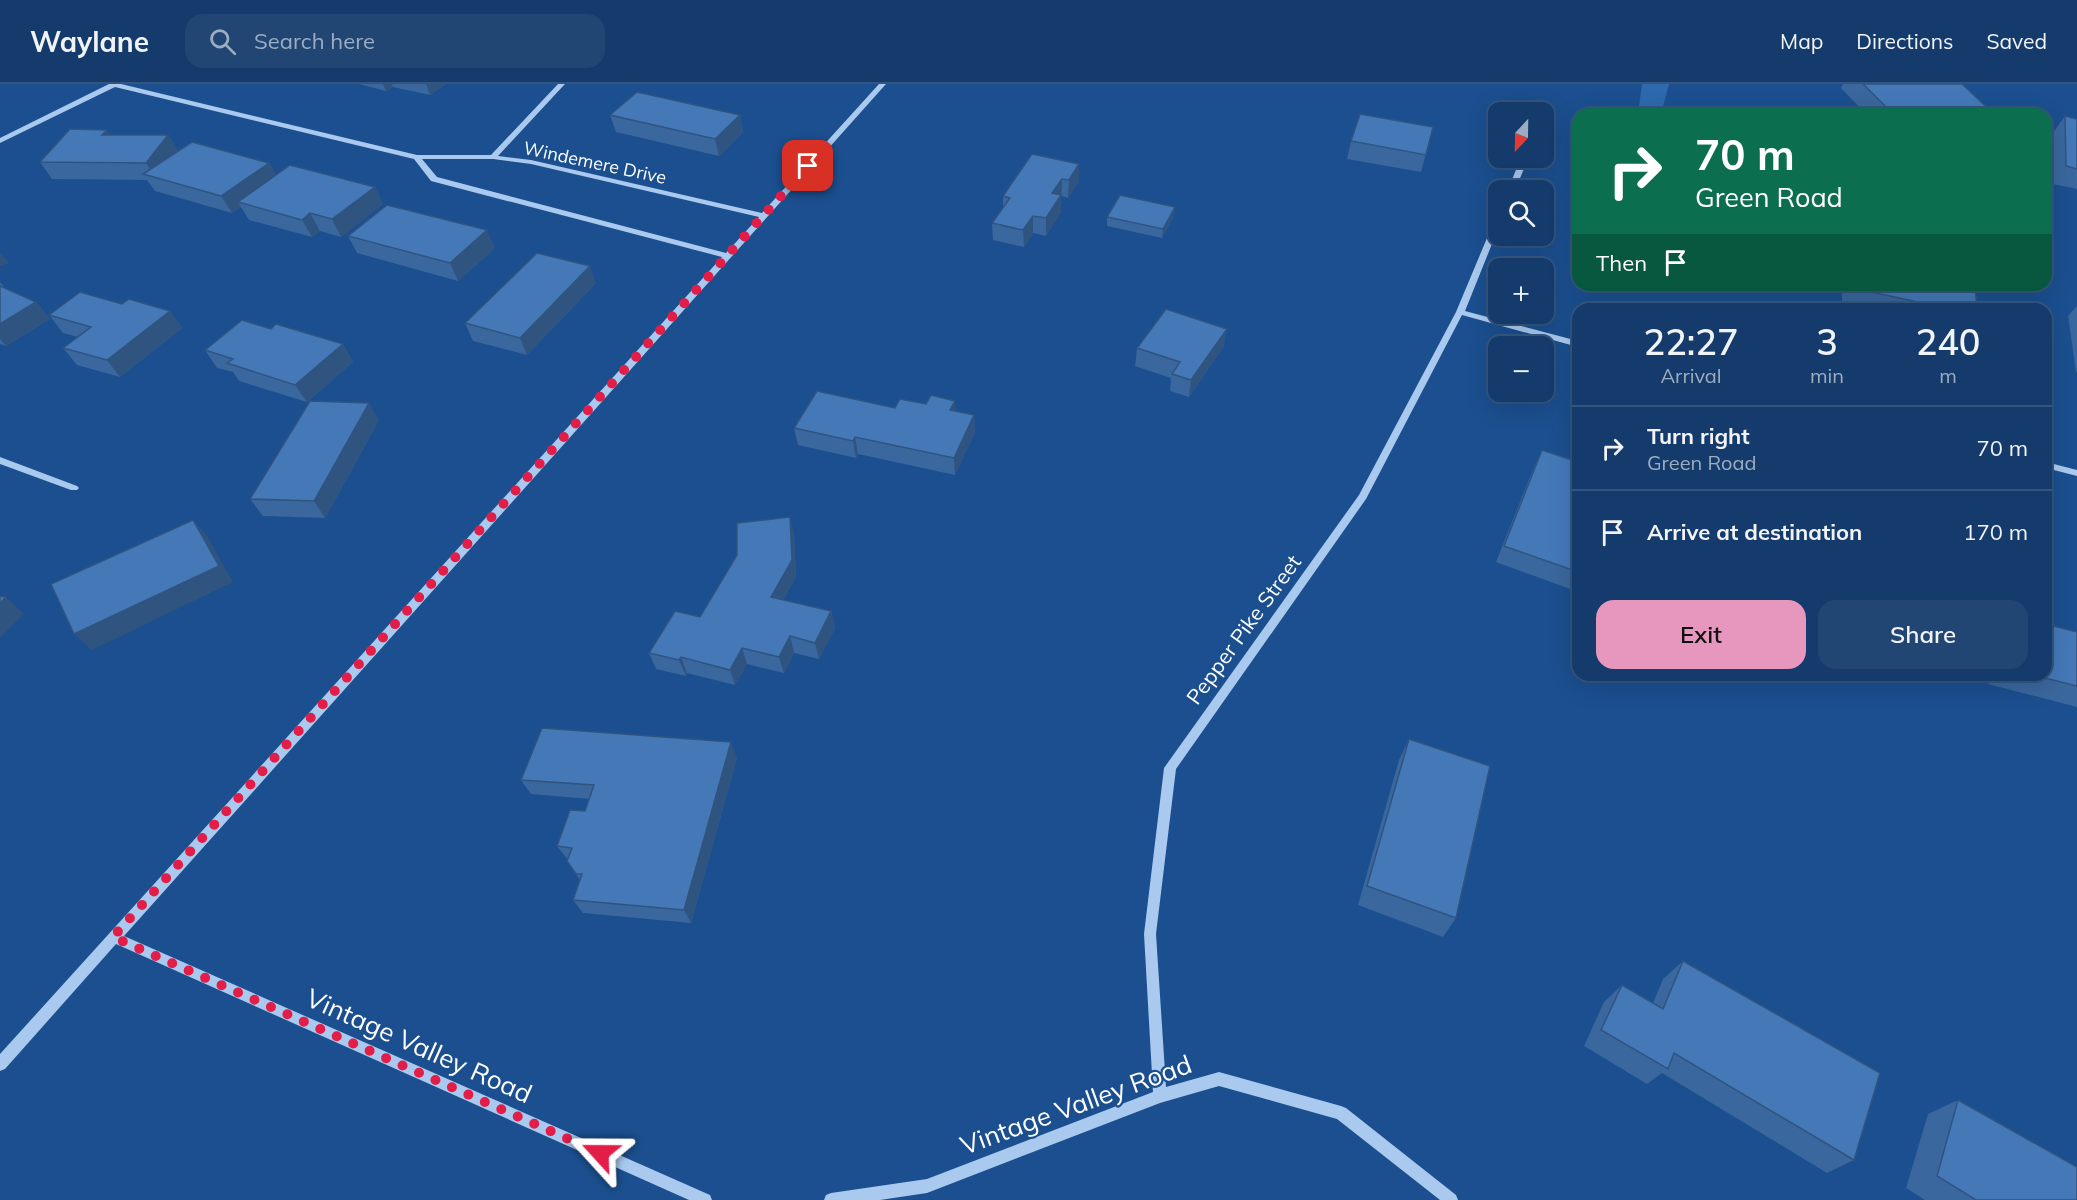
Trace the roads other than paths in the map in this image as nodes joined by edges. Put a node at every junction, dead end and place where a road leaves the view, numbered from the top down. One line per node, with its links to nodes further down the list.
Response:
1 (113, 84): 4 (street); 5 (street, Windemere Drive)
2 (562, 84): 6 (street)
3 (883, 84): 7 (street)
4 (0, 141)
5 (417, 157): 6 (street, Windemere Drive); 9 (street)
6 (493, 157): 7 (street, Windemere Drive)
7 (764, 216): 9 (street)
8 (1488, 245): 10 (street, Pepper Pike Street)
9 (728, 256): 16 (street)
10 (1460, 312): 11 (street); 18 (street, Pepper Pike Street)
11 (1572, 342)
12 (0, 460): 15 (street)
13 (2052, 467): 14 (street)
14 (2077, 473)
15 (74, 488)
16 (113, 937): 17 (street); 19 (street, Vintage Valley Road)
17 (0, 1064)
18 (1160, 1096): 20 (street, Vintage Valley Road); 21 (street, Vintage Valley Road)
19 (705, 1200)
20 (831, 1200)
21 (1451, 1200)

